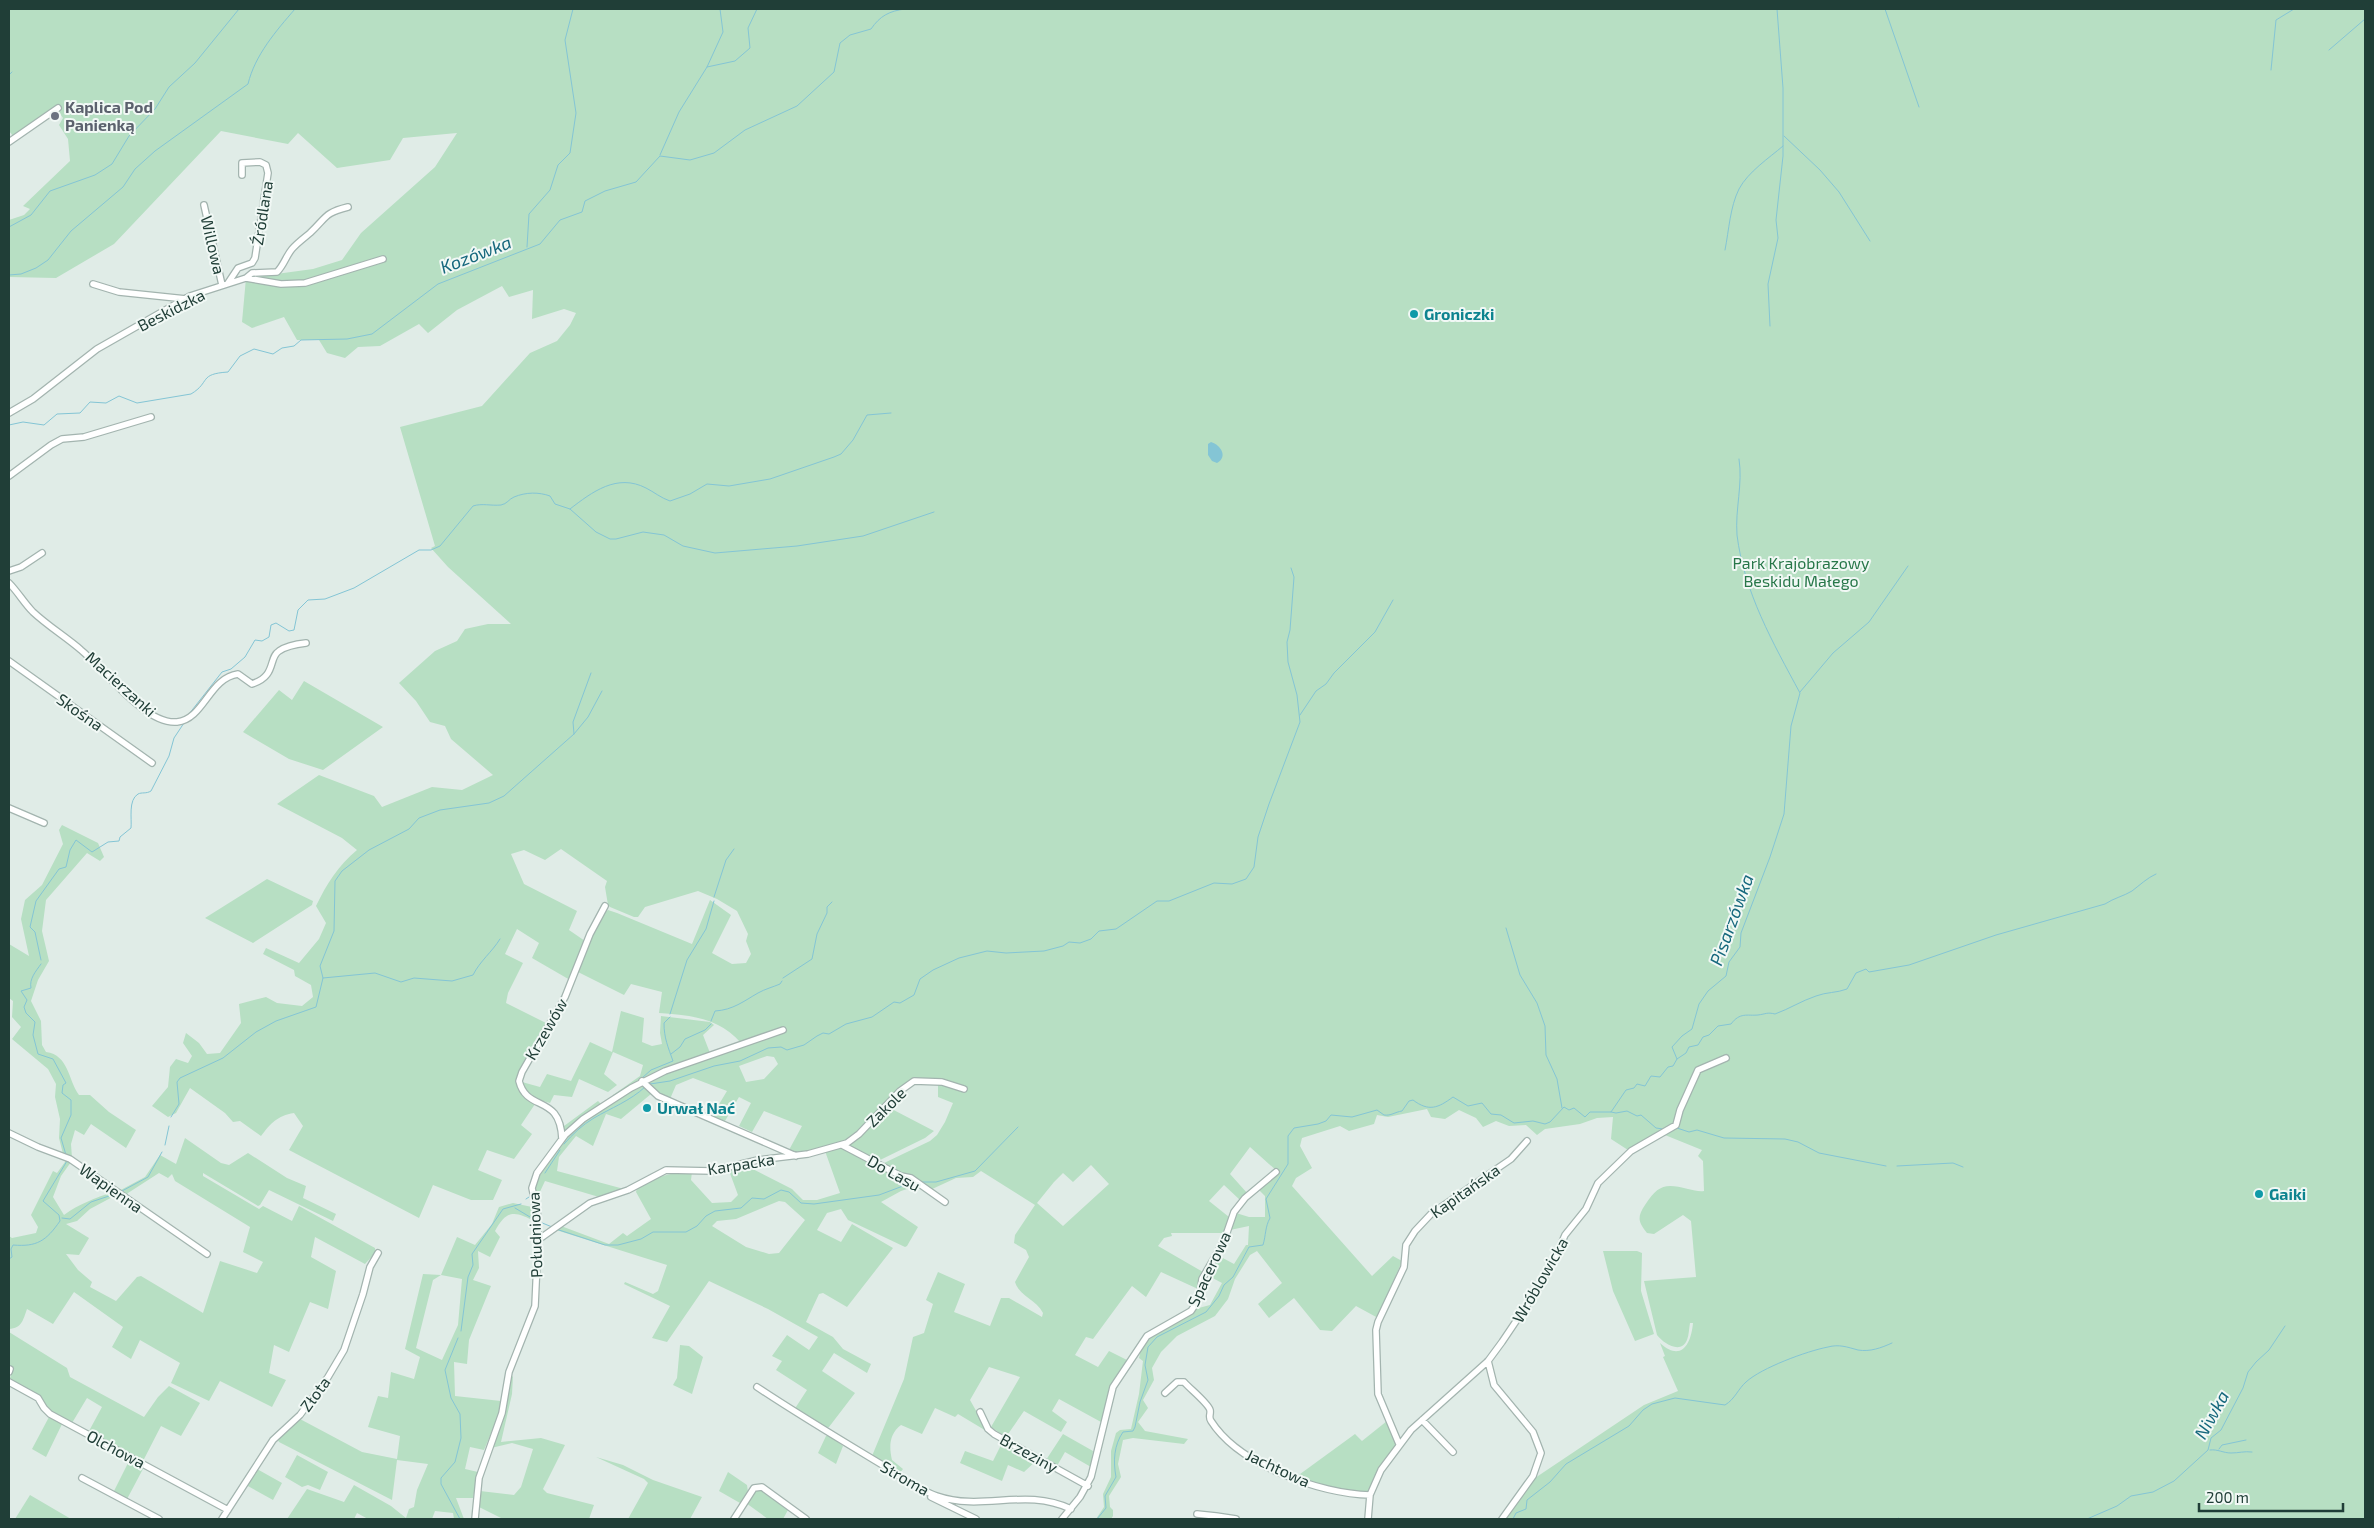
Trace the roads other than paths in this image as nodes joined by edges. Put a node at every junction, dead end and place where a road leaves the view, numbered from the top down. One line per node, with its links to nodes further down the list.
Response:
1 (58, 108): 2 (street)
2 (9, 142)
3 (242, 175): 9 (street, Źródlana)
4 (204, 205): 9 (street, Willowa)
5 (348, 207): 7 (street)
6 (383, 259): 7 (street, Beskidzka)
7 (246, 278): 9 (street, Beskidzka)
8 (93, 284): 10 (street)
9 (225, 284): 10 (street, Beskidzka)
10 (186, 299): 11 (street, Beskidzka)
11 (9, 413)
12 (151, 417): 13 (street)
13 (9, 476)
14 (42, 553): 15 (street)
15 (9, 571)
16 (9, 583): 17 (street, Macierzanki)
17 (306, 643)
18 (9, 661): 19 (street, Skośna)
19 (152, 763)
20 (9, 808): 21 (street)
21 (44, 823)
22 (605, 906): 28 (street, Krzewów)
23 (783, 1030): 25 (street, Południowa)
24 (1726, 1058): 37 (street, Wróblowicka)
25 (642, 1081): 28 (street, Południowa); 31 (street)
26 (964, 1089): 30 (street, Zakole)
27 (9, 1133): 35 (street, Wapienna)
28 (562, 1139): 34 (street, Południowa)
29 (1527, 1141): 43 (street, Kapitańska)
30 (842, 1146): 31 (street, Karpacka); 33 (street, Do Lasu)
31 (796, 1156): 34 (street, Karpacka)
32 (1276, 1172): 47 (street, Spacerowa)
33 (946, 1202)
34 (538, 1240): 55 (street, Południowa)
35 (207, 1254)
36 (378, 1254): 50 (street, Złota)
37 (1488, 1360): 42 (street, Wróblowicka); 62 (street)
38 (9, 1382): 50 (street, Olchowa)
39 (757, 1387): 49 (street, Stroma)
40 (1165, 1393): 48 (street, Jachtowa)
41 (980, 1412): 47 (street, Brzeziny)
42 (1422, 1420): 43 (street, Wróblowicka); 44 (street)
43 (1399, 1444): 48 (street, Wróblowicka)
44 (1453, 1452)
45 (82, 1478): 53 (street)
46 (898, 1478): 58 (street)
47 (1088, 1486): 49 (street, Spacerowa)
48 (1370, 1495): 61 (street, Wróblowicka)
49 (1071, 1509): 59 (street, Spacerowa)
50 (228, 1510): 54 (street, Złota)
51 (1196, 1514): 52 (street)
52 (1216, 1518): 60 (street)
53 (159, 1519)
54 (222, 1519)
55 (475, 1519)
56 (734, 1519): 57 (street)
57 (806, 1519)
58 (976, 1519)
59 (1062, 1519)
60 (1236, 1519)
61 (1368, 1519)
62 (1502, 1519)

